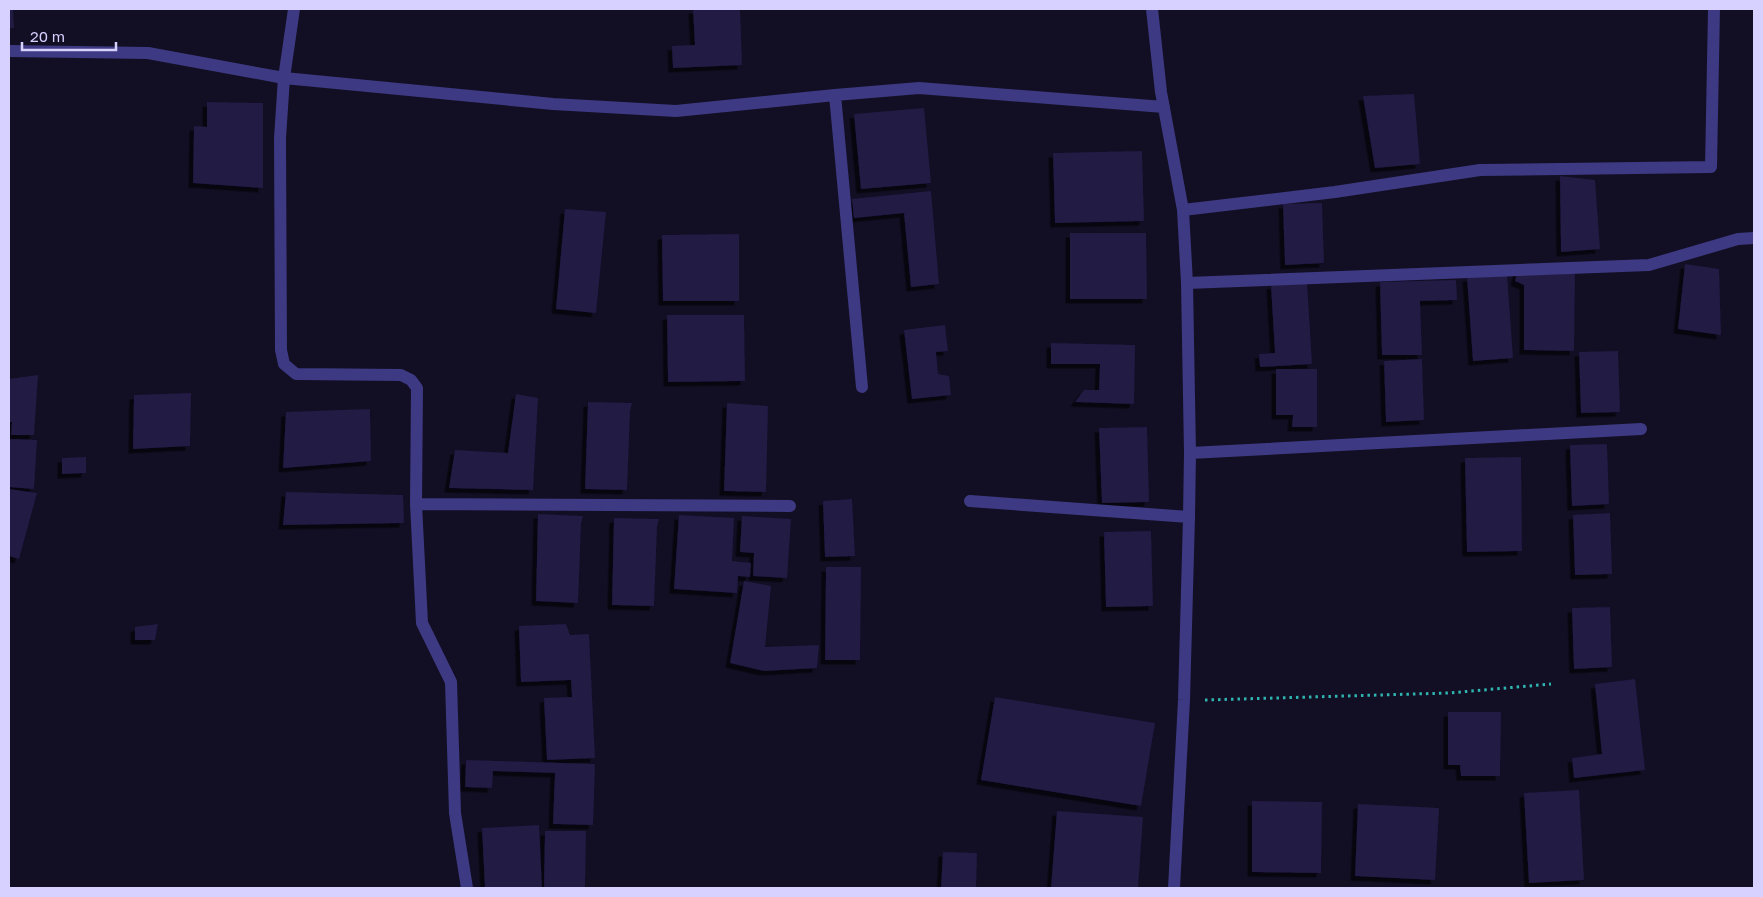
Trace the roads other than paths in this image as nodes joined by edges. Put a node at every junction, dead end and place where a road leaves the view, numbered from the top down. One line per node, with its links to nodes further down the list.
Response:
1 (294, 9): 6 (street)
2 (1152, 9): 3 (street); 8 (street)
3 (1158, 9)
4 (1714, 9): 9 (street)
5 (9, 50): 6 (street)
6 (284, 78): 7 (street); 16 (street)
7 (835, 95): 8 (street); 12 (street)
8 (1164, 107): 9 (street)
9 (1183, 210): 11 (street)
10 (1754, 238): 11 (street)
11 (1187, 282): 14 (street)
12 (862, 387)
13 (1641, 429): 14 (street)
14 (1190, 454): 18 (street)
15 (970, 501): 18 (street)
16 (416, 504): 17 (street); 19 (street)
17 (790, 506)
18 (1188, 517): 20 (street)
19 (467, 888)
20 (1174, 888)

